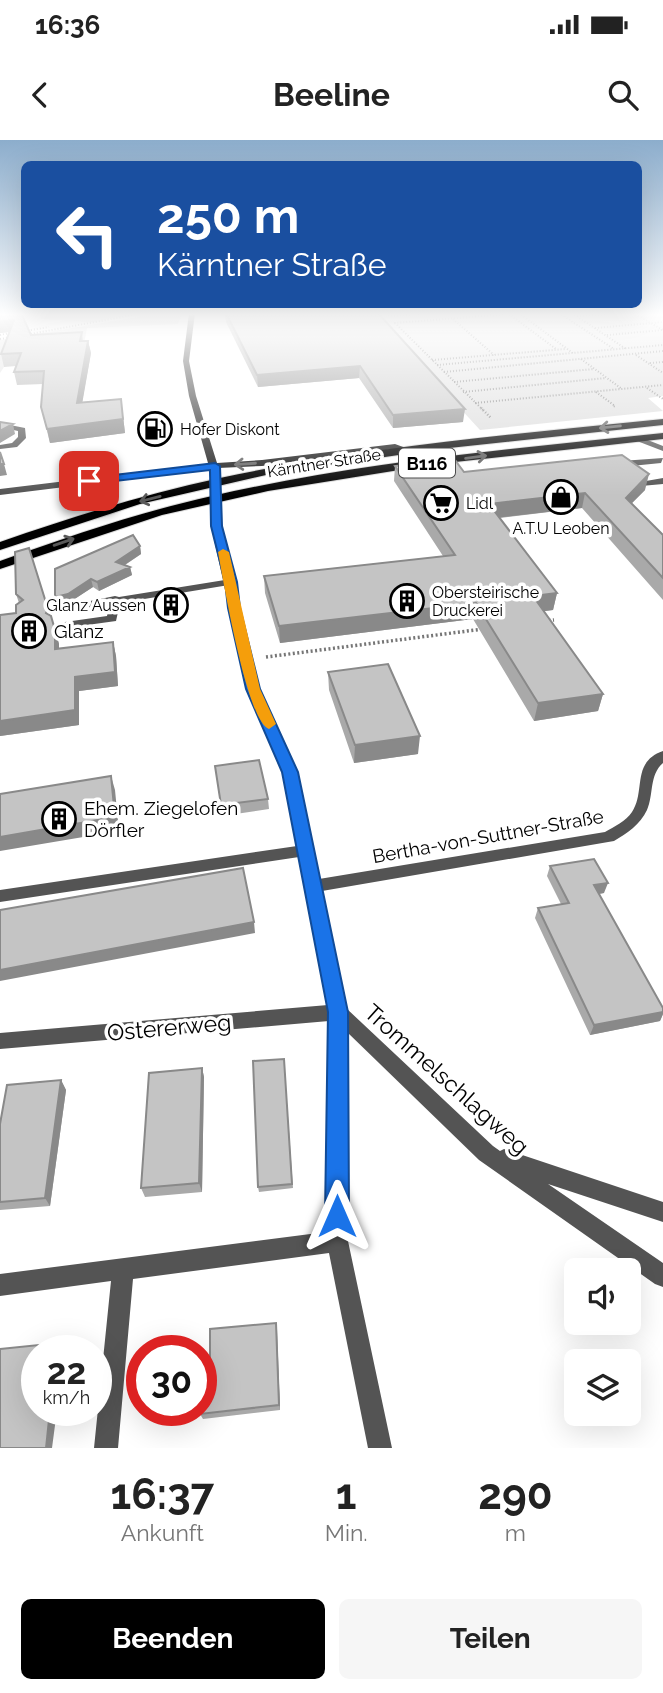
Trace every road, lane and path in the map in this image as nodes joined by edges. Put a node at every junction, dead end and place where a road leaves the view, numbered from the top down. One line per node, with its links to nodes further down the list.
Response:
1 (188, 374): 26 (main road)
2 (445, 374): 6 (path)
3 (539, 374): 6 (path)
4 (601, 374): 5 (path)
5 (606, 378): 9 (path); 10 (path)
6 (453, 382): 10 (path)
7 (663, 386): 8 (path)
8 (646, 387): 9 (path); 12 (path)
9 (622, 390): 11 (path)
10 (463, 392): 13 (path)
11 (596, 392): 13 (path); 14 (path)
12 (663, 399)
13 (474, 403): 15 (path)
14 (602, 408)
15 (502, 418)
16 (663, 422): 22 (main road, Kärntner Straße / B116, one-way to 22)
17 (0, 425): 20 (street)
18 (663, 436): 19 (main road, Kärntner Straße / B116)
19 (640, 439): 21 (street); 30 (main road, Kärntner Straße / B116, one-way to 19)
20 (0, 447)
21 (663, 449)
22 (410, 451): 26 (main road, one-way to 26); 28 (main road, Kärntner Straße / B116)
23 (661, 460): 24 (street)
24 (621, 464): 25 (street); 27 (street)
25 (608, 465)
26 (215, 466): 28 (main road); 29 (street)
27 (663, 481)
28 (216, 482): 30 (main road); 31 (main road, Kärntner Straße / B116, one-way to 31)
29 (0, 492)
30 (216, 498): 32 (main road, Kärntner Straße / B116, one-way to 30); 33 (street)
31 (0, 546)
32 (0, 565)
33 (231, 582): 34 (street); 40 (street)
34 (115, 599): 35 (street); 38 (street)
35 (59, 610)
36 (554, 620): 37 (path)
37 (540, 621)
38 (58, 626)
39 (485, 629): 40 (path)
40 (248, 659): 42 (street)
41 (663, 756): 43 (street, Bertha-von-Suttner-Straße)
42 (307, 850): 43 (street); 44 (street)
43 (312, 886): 45 (street)
44 (0, 896)
45 (338, 1012): 46 (street, Ostererweg); 47 (street, Trommelschlagweg); 49 (street)
46 (0, 1041)
47 (486, 1153): 48 (street); 51 (street, Trommelschlagweg)
48 (663, 1212)
49 (337, 1241): 50 (street); 54 (street)
50 (123, 1269): 52 (street); 53 (street)
51 (663, 1276)
52 (0, 1285)
53 (106, 1448)
54 (380, 1448)

